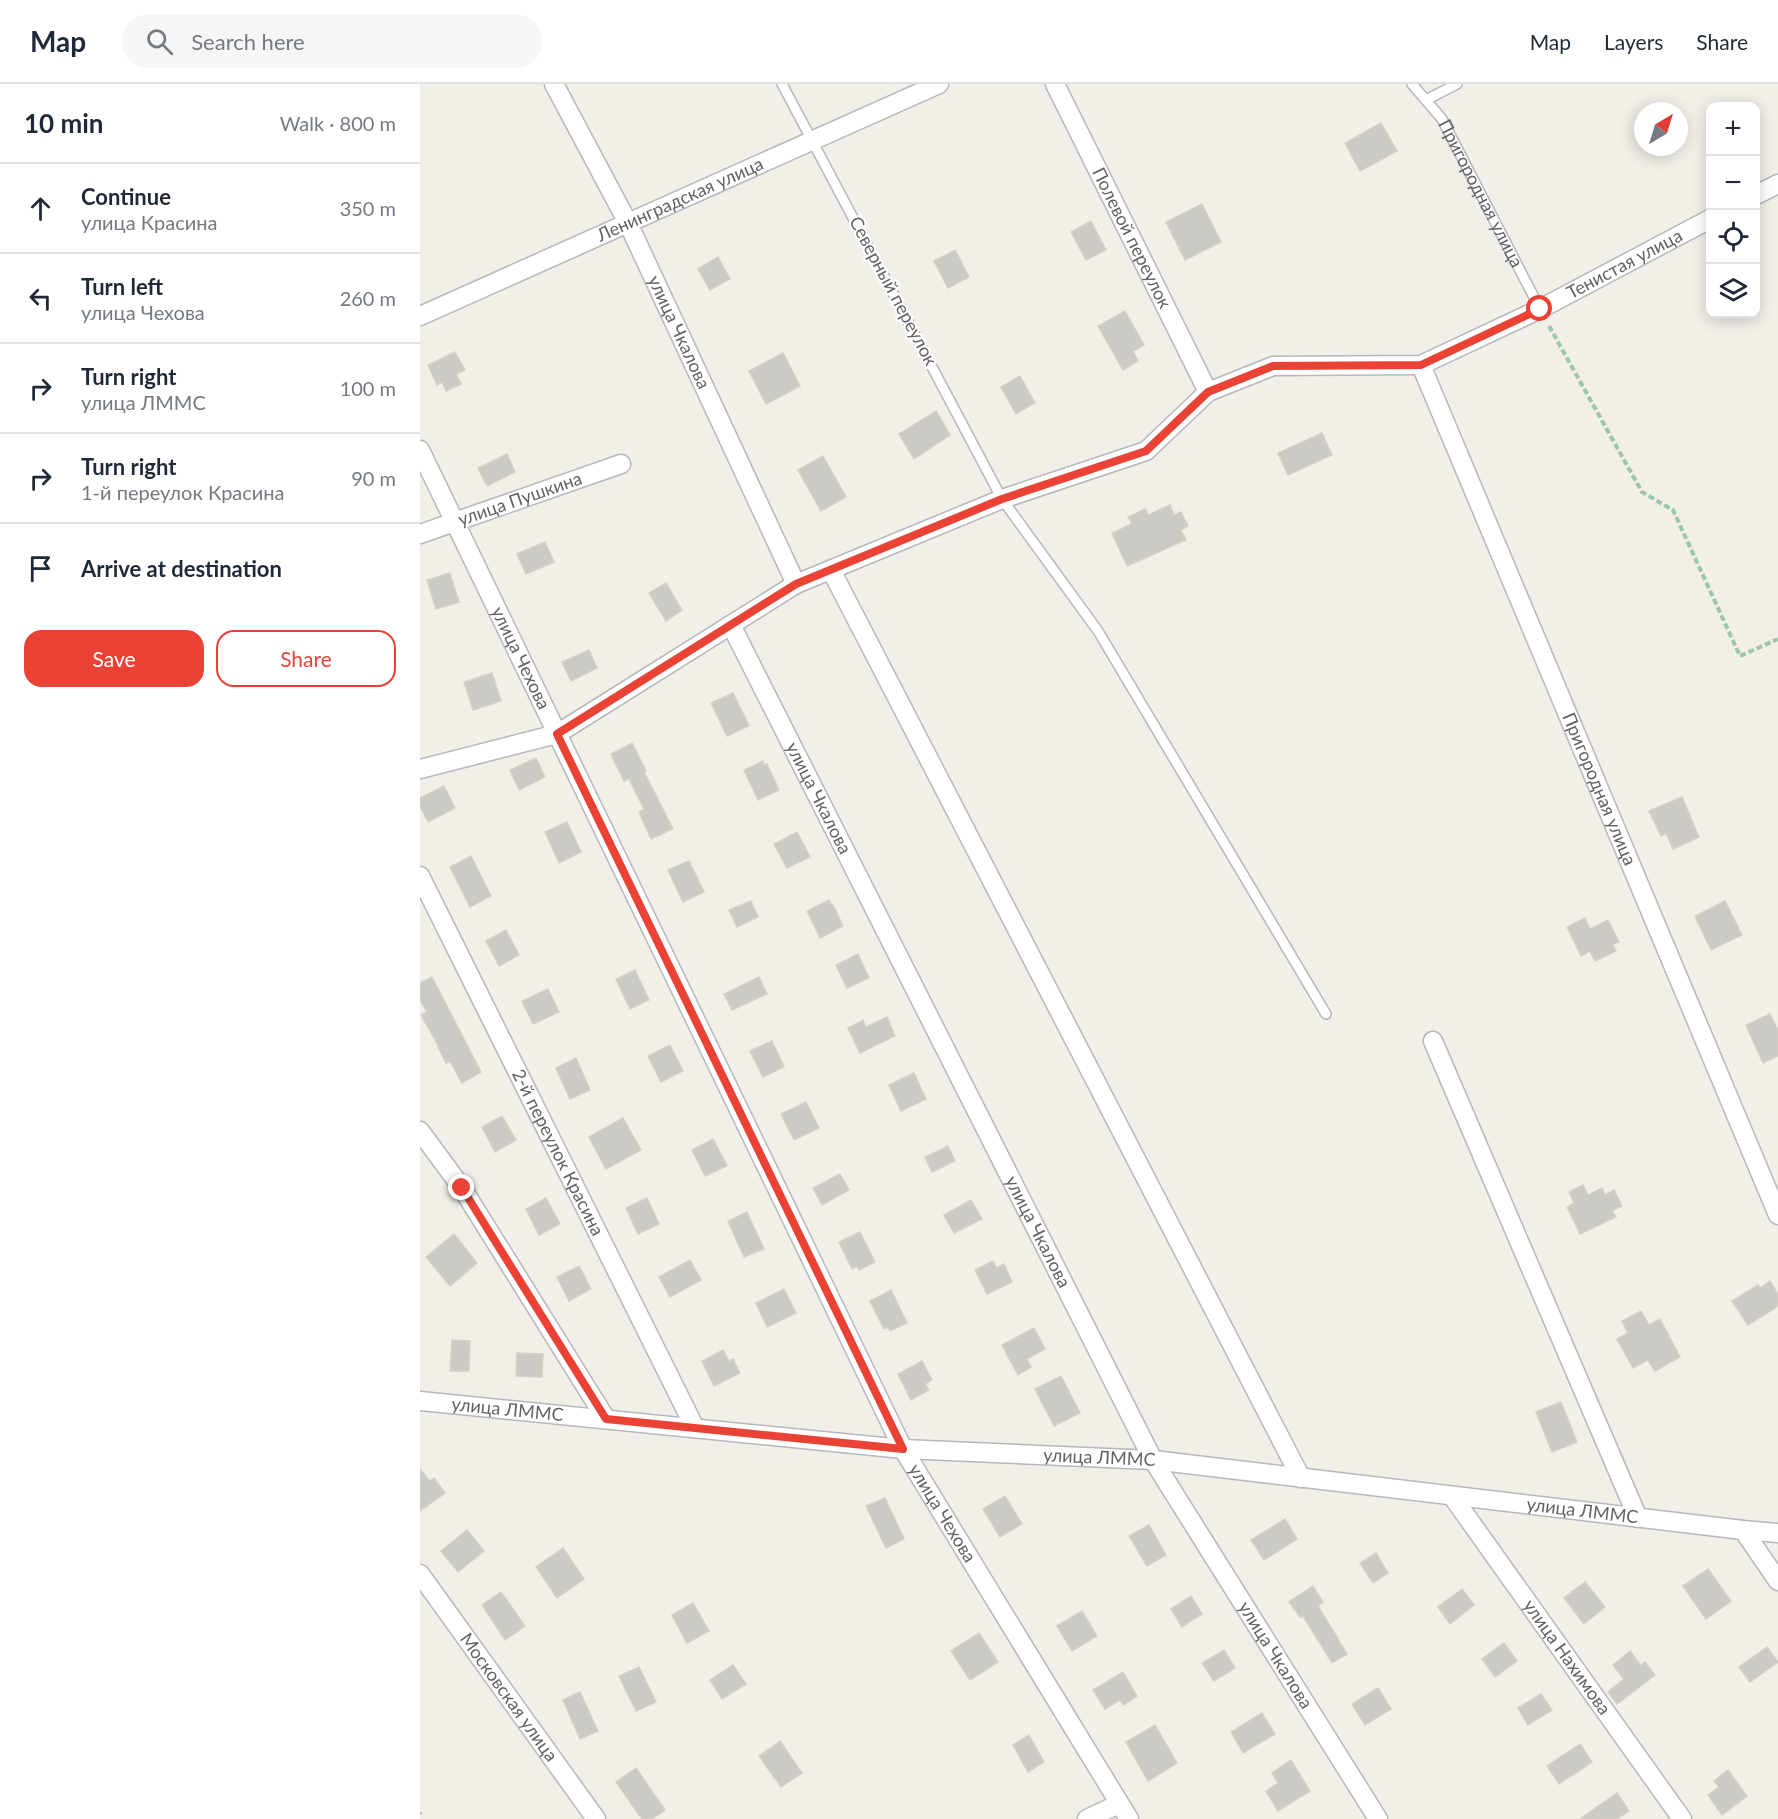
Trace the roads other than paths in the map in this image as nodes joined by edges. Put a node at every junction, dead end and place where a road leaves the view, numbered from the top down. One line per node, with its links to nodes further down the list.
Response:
1 (554, 84): 12 (street, улица Чкалова)
2 (782, 84): 8 (lane, Северный переулок)
3 (939, 84): 8 (street, Ленинградская улица)
4 (1055, 84): 16 (street, Полевой переулок)
5 (1412, 84): 7 (lane, Пригородная улица)
6 (1457, 84): 7 (lane)
7 (1426, 100): 13 (lane, Пригородная улица)
8 (813, 140): 12 (street, Ленинградская улица); 19 (lane, Северный переулок)
9 (1778, 184): 10 (street)
10 (1760, 193)
11 (1706, 221): 13 (street, Тенистая улица)
12 (628, 223): 14 (street, Ленинградская улица); 23 (street, улица Чкалова)
13 (1540, 309): 15 (street, Тенистая улица)
14 (420, 316)
15 (1421, 365): 16 (street); 31 (street, Пригородная улица)
16 (1208, 392): 19 (street)
17 (420, 450): 20 (street, улица Чехова)
18 (621, 464): 20 (street, улица Пушкина)
19 (1002, 499): 22 (street); 28 (lane, Северный переулок)
20 (455, 522): 21 (street, улица Пушкина); 25 (street, улица Чехова)
21 (420, 534)
22 (831, 570): 23 (street); 37 (street)
23 (796, 584): 24 (street)
24 (731, 625): 25 (street); 36 (street, улица Чкалова)
25 (557, 734): 26 (street); 35 (street, улица Чехова)
26 (420, 769)
27 (420, 876): 34 (street, 2-й переулок Красина)
28 (1326, 1014)
29 (1433, 1041): 39 (street)
30 (420, 1131): 33 (street)
31 (1778, 1215)
32 (420, 1401): 33 (street, улица ЛММС)
33 (606, 1419): 34 (street, улица ЛММС)
34 (695, 1428): 35 (street, улица ЛММС)
35 (903, 1449): 36 (street, улица ЛММС); 44 (street, улица Чехова)
36 (1152, 1460): 37 (street, улица ЛММС); 47 (street, улица Чкалова)
37 (1301, 1478): 38 (street, улица ЛММС)
38 (1452, 1496): 39 (street, улица ЛММС); 48 (street, улица Нахимова)
39 (1638, 1518): 40 (street, улица ЛММС)
40 (1743, 1530): 41 (street, улица ЛММС); 43 (street)
41 (1778, 1533)
42 (420, 1574): 45 (street, Московская улица)
43 (1778, 1581)
44 (1124, 1811): 46 (street)
45 (596, 1819)
46 (1087, 1819)
47 (1378, 1819)
48 (1682, 1819)

